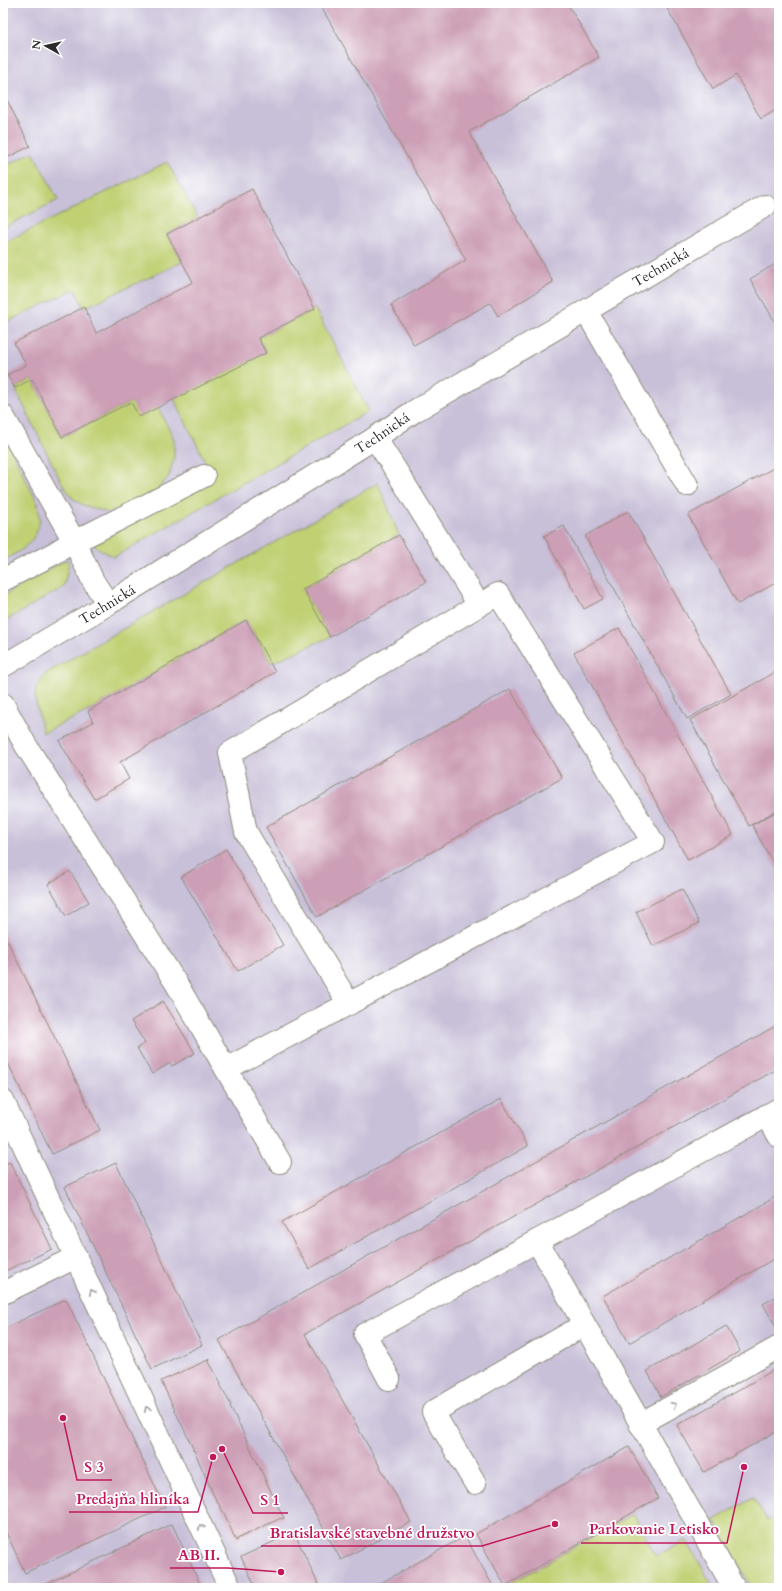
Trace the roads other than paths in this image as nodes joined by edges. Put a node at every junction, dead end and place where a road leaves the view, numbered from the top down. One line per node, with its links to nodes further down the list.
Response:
1 (765, 206): 2 (street, Technická)
2 (586, 311): 4 (street, Technická); 6 (street)
3 (3, 416): 7 (street)
4 (375, 438): 9 (street, Technická); 10 (street)
5 (204, 476): 7 (street)
6 (687, 485)
7 (74, 541): 8 (street); 9 (street)
8 (3, 580)
9 (108, 604): 11 (street, Technická)
10 (479, 605): 13 (street); 13 (street)
11 (3, 666)
12 (3, 704): 14 (street)
13 (349, 1004): 14 (street)
14 (226, 1069): 18 (street)
15 (3, 1102): 20 (street)
16 (773, 1112): 17 (street); 19 (street)
17 (779, 1136)
18 (280, 1162)
19 (537, 1241): 22 (street); 24 (street)
20 (76, 1257): 21 (street); 27 (street, one-way to 20)
21 (3, 1293)
22 (584, 1325): 25 (street); 26 (street)
23 (779, 1347): 25 (street, one-way to 23)
24 (389, 1379)
25 (640, 1424): 28 (street)
26 (475, 1482)
27 (230, 1588)
28 (734, 1588)

